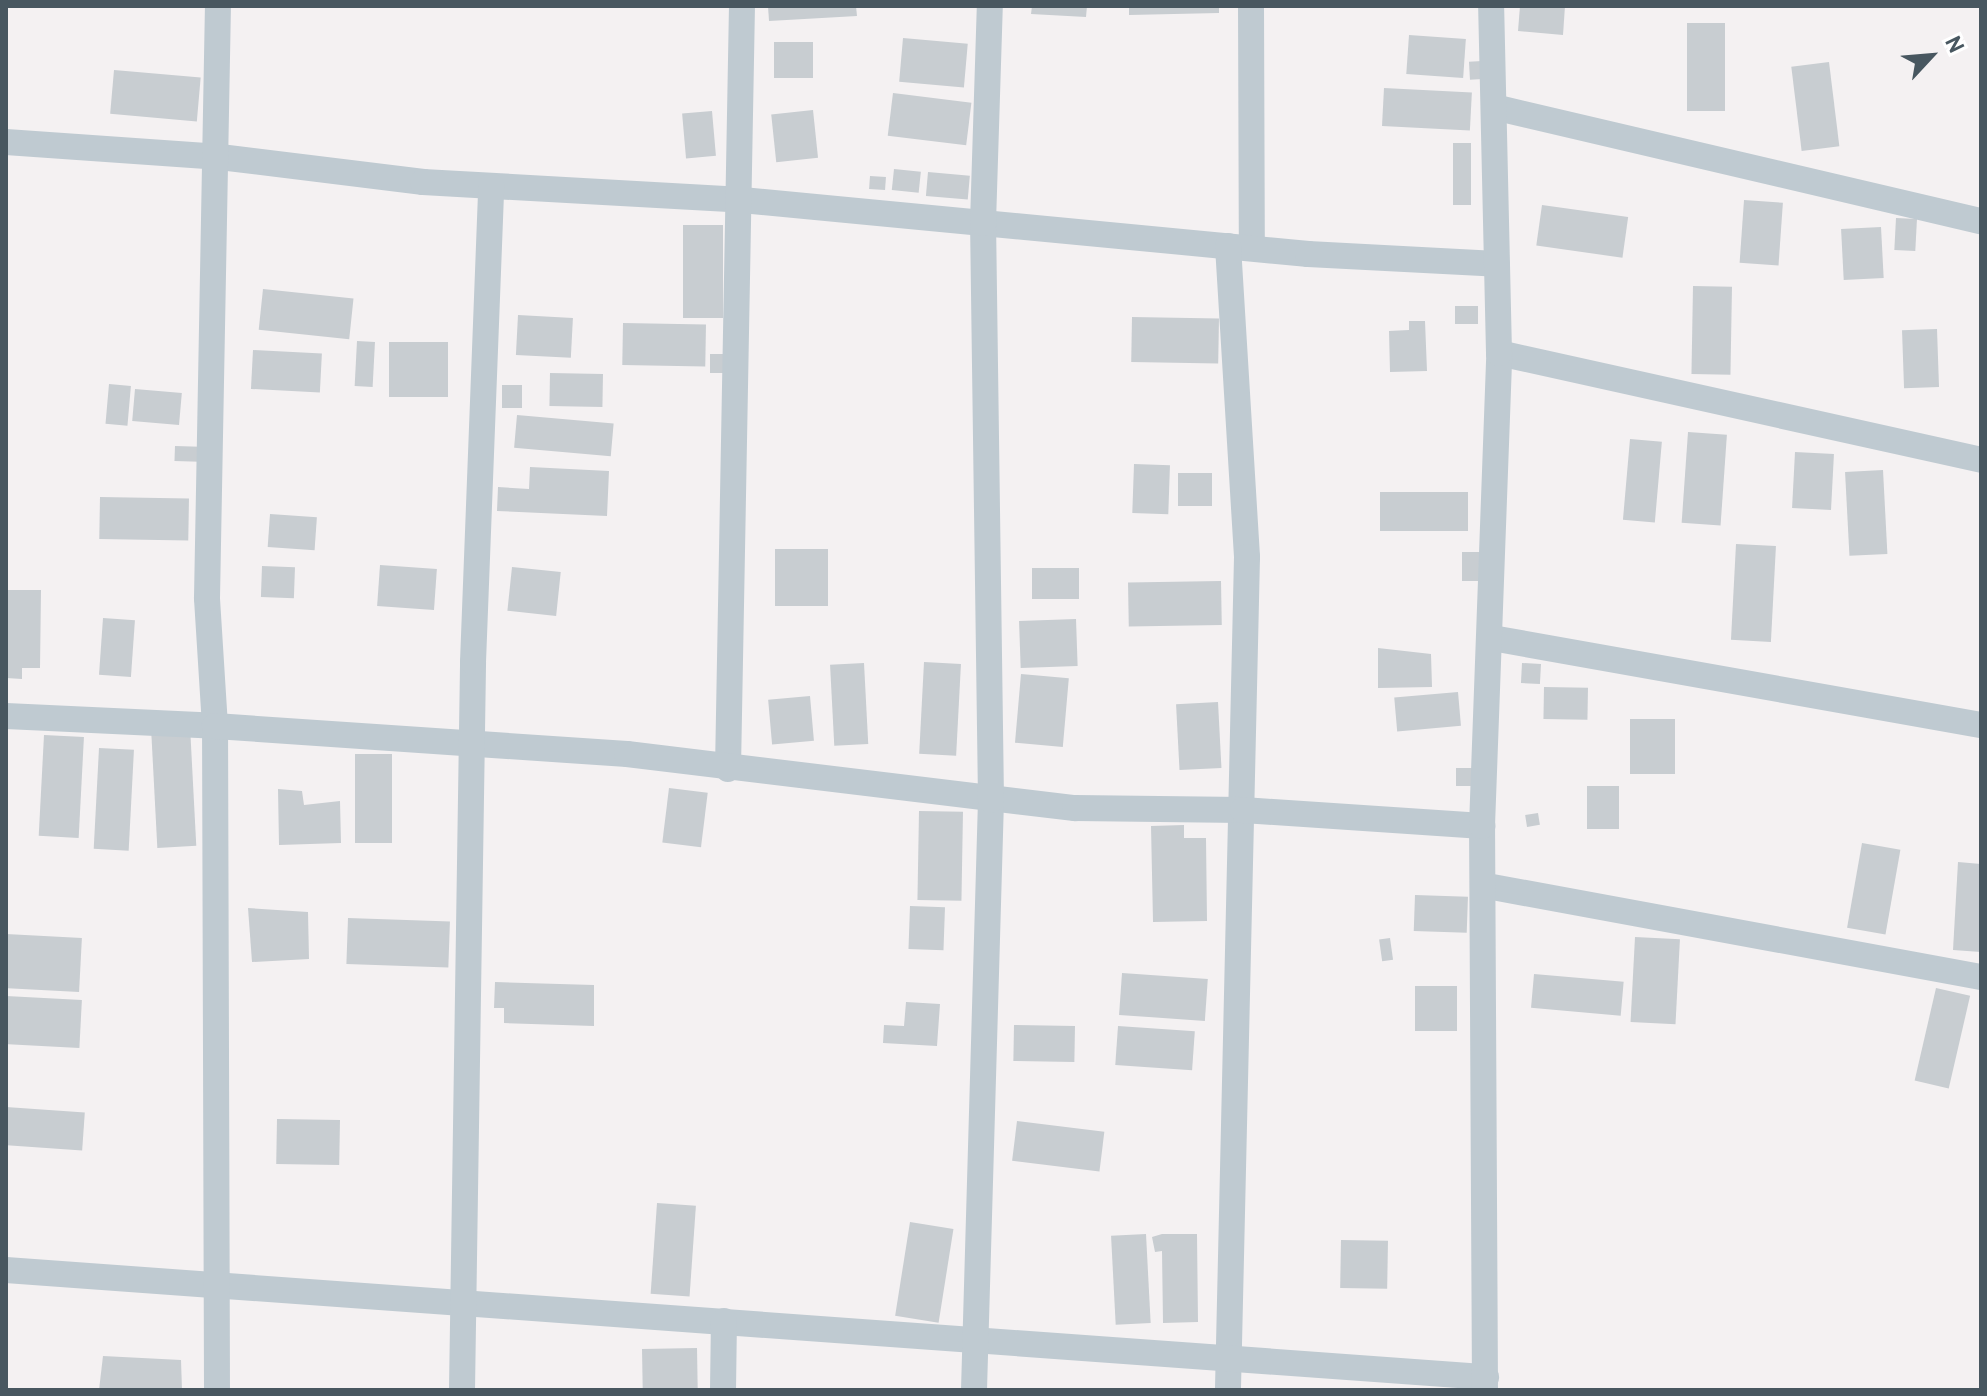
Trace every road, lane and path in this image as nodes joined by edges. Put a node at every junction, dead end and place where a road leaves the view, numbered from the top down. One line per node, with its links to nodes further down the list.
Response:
1 (218, 6): 8 (street)
2 (742, 6): 10 (street)
3 (990, 6): 12 (street)
4 (1251, 6): 13 (street)
5 (1491, 6): 6 (street)
6 (1498, 108): 11 (street); 14 (street)
7 (6, 142): 8 (street)
8 (220, 157): 9 (street); 20 (street)
9 (491, 186): 10 (street); 21 (street)
10 (742, 200): 12 (street); 22 (street)
11 (1981, 221)
12 (983, 223): 13 (street); 23 (street)
13 (1240, 247): 14 (street); 24 (street)
14 (1497, 264): 15 (street)
15 (1499, 353): 16 (street); 17 (street)
16 (1981, 460)
17 (1492, 638): 19 (street); 25 (street)
18 (6, 716): 20 (street)
19 (1981, 725)
20 (215, 726): 21 (street); 29 (street)
21 (476, 740): 22 (street); 30 (street)
22 (728, 769): 23 (street)
23 (991, 800): 24 (street); 32 (street)
24 (1243, 810): 25 (street); 33 (street)
25 (1482, 826): 26 (street)
26 (1487, 886): 27 (street); 34 (street)
27 (1981, 977)
28 (6, 1270): 29 (street)
29 (216, 1284): 30 (street); 35 (street)
30 (461, 1302): 31 (street); 36 (street)
31 (724, 1321): 32 (street); 37 (street)
32 (975, 1339): 33 (street); 38 (street)
33 (1229, 1358): 34 (street); 39 (street)
34 (1486, 1383)
35 (217, 1390)
36 (462, 1390)
37 (723, 1390)
38 (974, 1390)
39 (1228, 1390)

